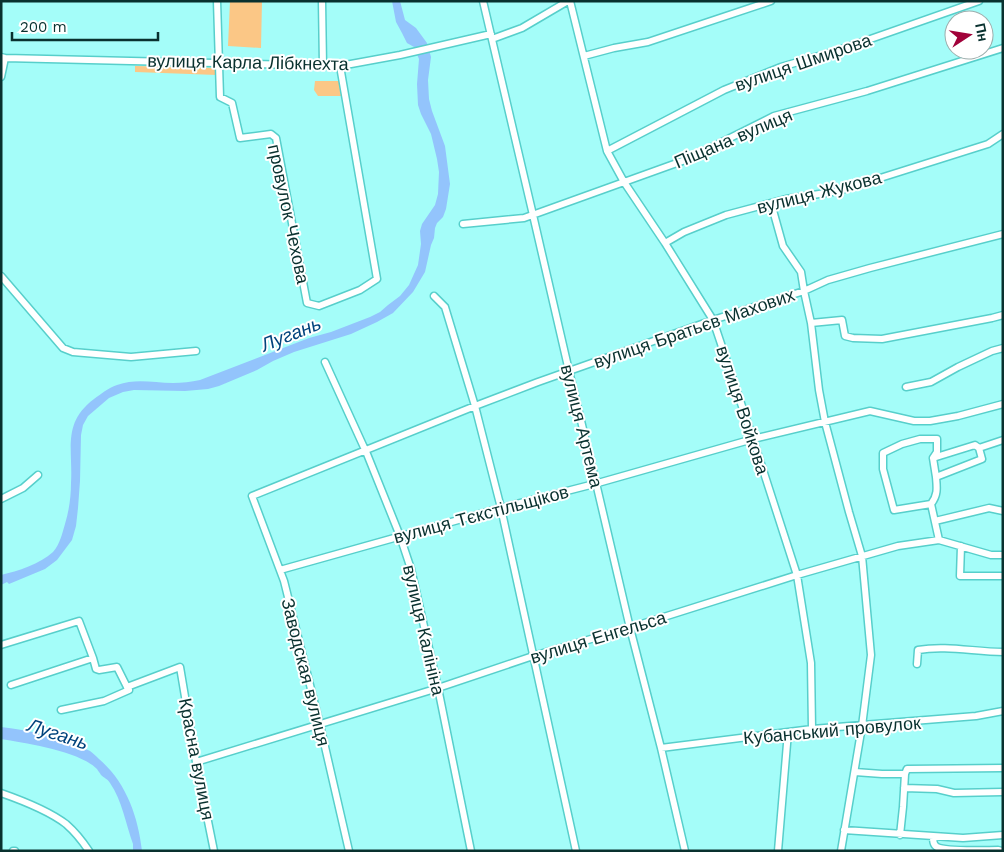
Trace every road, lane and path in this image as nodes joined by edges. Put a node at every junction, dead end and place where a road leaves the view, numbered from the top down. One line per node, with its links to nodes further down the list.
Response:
1 (217, 1): 11 (street)
2 (322, 1): 12 (street)
3 (483, 1): 7 (street, вулиця Артема)
4 (569, 1): 7 (street, вулиця Карла Лібкнехта); 9 (street, вулиця Войкова)
5 (770, 1): 9 (street)
6 (979, 1): 16 (street, вулиця Шмирова)
7 (492, 36): 13 (street, вулиця Карла Лібкнехта); 19 (street, вулиця Артема)
8 (1003, 48): 17 (street, Піщана вулиця)
9 (584, 56): 16 (street, вулиця Войкова)
10 (3, 58): 11 (street, вулиця Карла Лібкнехта); 14 (street)
11 (218, 63): 12 (street, вулиця Карла Лібкнехта); 13 (street, провулок Чехова)
12 (323, 66): 13 (street, вулиця Карла Лібкнехта)
13 (340, 66)
14 (1, 77)
15 (1003, 134): 18 (street, вулиця Жукова)
16 (607, 150): 17 (street, вулиця Войкова)
17 (624, 182): 19 (street, Піщана вулиця); 22 (street, вулиця Войкова)
18 (771, 204): 22 (street, вулиця Жукова); 24 (street)
19 (533, 215): 20 (street, Піщана вулиця); 32 (street, вулиця Артема)
20 (463, 224)
21 (1003, 234): 24 (street, вулиця Братьєв Махових)
22 (665, 243): 27 (street, вулиця Войкова)
23 (1, 276): 30 (street)
24 (804, 290): 27 (street, вулиця Братьєв Махових); 28 (street)
25 (434, 296): 35 (street)
26 (1003, 315): 28 (street)
27 (713, 320): 32 (street, вулиця Братьєв Махових); 37 (street, вулиця Войкова)
28 (811, 323): 36 (street)
29 (1003, 348): 33 (street)
30 (196, 351)
31 (326, 362): 40 (street, вулиця Калініна)
32 (569, 371): 35 (street, вулиця Братьєв Махових); 44 (street, вулиця Артема)
33 (906, 387)
34 (1003, 404): 36 (street, вулиця Тєкстільщіков)
35 (475, 406): 40 (street, вулиця Братьєв Махових); 48 (street)
36 (825, 422): 37 (street, вулиця Тєкстільщіков); 55 (street)
37 (753, 439): 44 (street, вулиця Тєкстільщіков); 57 (street, вулиця Войкова)
38 (1003, 440): 39 (street)
39 (979, 448): 41 (street); 43 (street)
40 (366, 450): 45 (street, вулиця Братьєв Махових); 51 (street, вулиця Калініна)
41 (933, 458): 43 (street); 47 (street)
42 (38, 475): 46 (street)
43 (936, 477): 47 (street)
44 (596, 484): 48 (street, вулиця Тєкстільщіков); 59 (street, вулиця Артема)
45 (252, 496): 56 (street, Заводская вулиця)
46 (1, 500)
47 (931, 504): 50 (street)
48 (501, 508): 51 (street, вулиця Тєкстільщіков); 62 (street)
49 (1003, 511): 50 (street)
50 (935, 521): 52 (street)
51 (400, 536): 56 (street, вулиця Тєкстільщіков); 67 (street, вулиця Калініна)
52 (939, 540): 53 (street, вулиця Енгельса); 55 (street, вулиця Енгельса)
53 (961, 546): 54 (street, вулиця Енгельса); 58 (street)
54 (1003, 555)
55 (862, 556): 57 (street, вулиця Енгельса); 71 (street)
56 (280, 570): 70 (street, Заводская вулиця)
57 (797, 575): 59 (street, вулиця Енгельса); 72 (street, вулиця Войкова)
58 (1003, 576)
59 (630, 628): 62 (street, вулиця Енгельса); 74 (street, вулиця Артема)
60 (1, 645): 63 (street)
61 (1003, 652): 64 (street)
62 (533, 656): 67 (street, вулиця Енгельса); 90 (street)
63 (93, 658): 65 (street); 66 (street)
64 (917, 664)
65 (10, 685)
66 (127, 687): 68 (street); 75 (street, Красна вулиця)
67 (438, 688): 70 (street, вулиця Енгельса); 89 (street, вулиця Калініна)
68 (61, 710)
69 (1003, 711): 71 (street, Кубанський провулок)
70 (320, 725): 75 (street, вулиця Енгельса); 88 (street, Заводская вулиця)
71 (862, 726): 72 (street, Кубанський провулок); 77 (street)
72 (812, 730): 73 (street, Кубанський провулок)
73 (788, 732): 74 (street, Кубанський провулок); 92 (street)
74 (661, 748): 91 (street, вулиця Артема)
75 (196, 762): 87 (street, Красна вулиця)
76 (1003, 768): 78 (street)
77 (855, 772): 78 (street); 82 (street)
78 (905, 774): 79 (street)
79 (904, 788): 80 (street); 83 (street)
80 (1003, 792)
81 (1, 793): 86 (street)
82 (844, 830): 83 (street); 93 (street)
83 (900, 835): 85 (street)
84 (1003, 835): 85 (street)
85 (933, 836): 94 (street)
86 (89, 851)
87 (214, 851)
88 (348, 851)
89 (471, 851)
90 (576, 851)
91 (685, 851)
92 (778, 851)
93 (841, 851)
94 (1002, 851)

